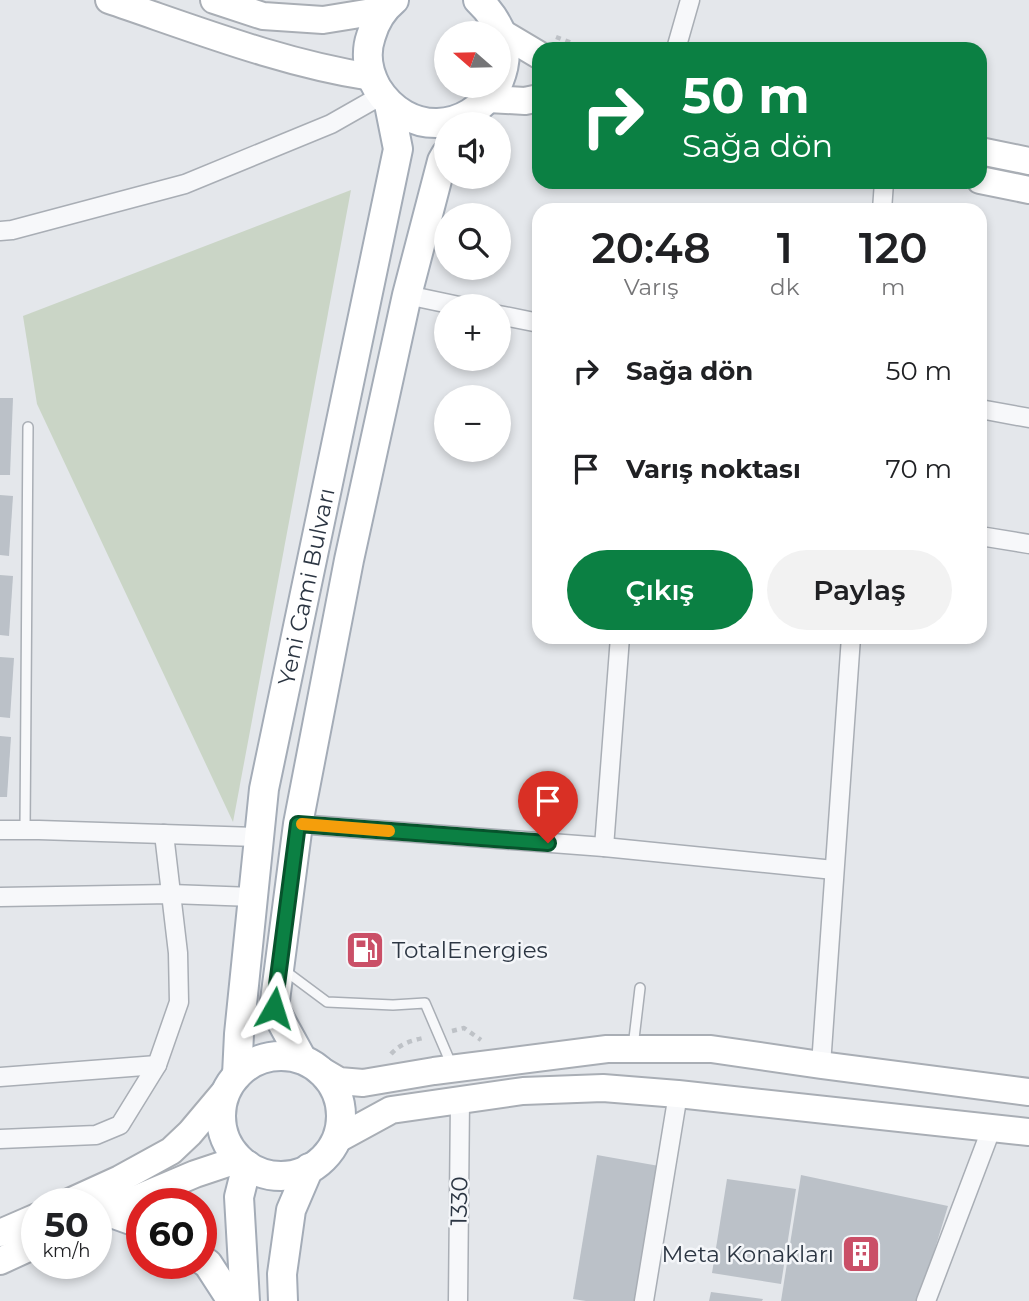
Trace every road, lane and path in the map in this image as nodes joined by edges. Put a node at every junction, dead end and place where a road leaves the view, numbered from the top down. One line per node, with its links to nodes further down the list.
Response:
1 (110, 0): 8 (main road)
2 (214, 0): 4 (main road)
3 (690, 0): 7 (street)
4 (390, 3): 8 (main road, Yeni Cami Bulvarı)
5 (490, 12): 6 (main road); 10 (main road)
6 (540, 42)
7 (678, 42)
8 (381, 92): 10 (main road); 16 (street); 32 (main road, Yeni Cami Bulvarı)
9 (532, 100): 10 (main road)
10 (484, 101)
11 (987, 153): 12 (main road)
12 (1029, 162)
13 (987, 181): 15 (main road)
14 (435, 189): 17 (main road, Yeni Cami Bulvarı)
15 (1029, 190)
16 (0, 231)
17 (407, 295): 18 (street); 28 (main road, Yeni Cami Bulvarı)
18 (434, 301)
19 (511, 317): 20 (street)
20 (532, 322)
21 (987, 410): 22 (street)
22 (1029, 418)
23 (28, 427): 30 (lane)
24 (987, 537): 25 (street)
25 (1029, 544)
26 (619, 644): 33 (street)
27 (851, 644): 34 (street)
28 (298, 824): 33 (street); 38 (main road, Yeni Cami Bulvarı)
29 (0, 830): 30 (street)
30 (25, 830): 31 (street)
31 (164, 834): 32 (street); 35 (street)
32 (260, 837): 37 (main road, Yeni Cami Bulvarı)
33 (604, 847): 34 (street)
34 (835, 870): 43 (street)
35 (171, 894): 36 (street); 37 (street); 42 (street)
36 (0, 897)
37 (253, 897): 46 (main road, Yeni Cami Bulvarı)
38 (279, 963): 41 (main road, Yeni Cami Bulvarı); 44 (lane)
39 (640, 988): 40 (lane)
40 (633, 1049): 43 (main road); 44 (main road)
41 (309, 1064): 44 (main road); 46 (main road); 53 (main road)
42 (157, 1065): 45 (street); 52 (street)
43 (821, 1065): 47 (main road)
44 (453, 1068)
45 (0, 1077)
46 (232, 1082): 54 (main road); 56 (main road)
47 (1029, 1092)
48 (678, 1094): 49 (main road); 50 (main road); 67 (street)
49 (460, 1100): 53 (main road); 66 (street, 1330)
50 (992, 1127): 51 (main road); 68 (street)
51 (1029, 1132)
52 (0, 1139)
53 (335, 1140): 55 (main road)
54 (243, 1162): 55 (main road); 57 (main road); 64 (main road)
55 (309, 1168): 65 (main road)
56 (100, 1188)
57 (112, 1208)
58 (21, 1224): 59 (main road)
59 (0, 1233)
60 (21, 1251): 61 (main road)
61 (0, 1261)
62 (217, 1278): 63 (main road)
63 (232, 1301)
64 (245, 1301)
65 (283, 1301)
66 (458, 1301)
67 (644, 1301)
68 (926, 1301)

